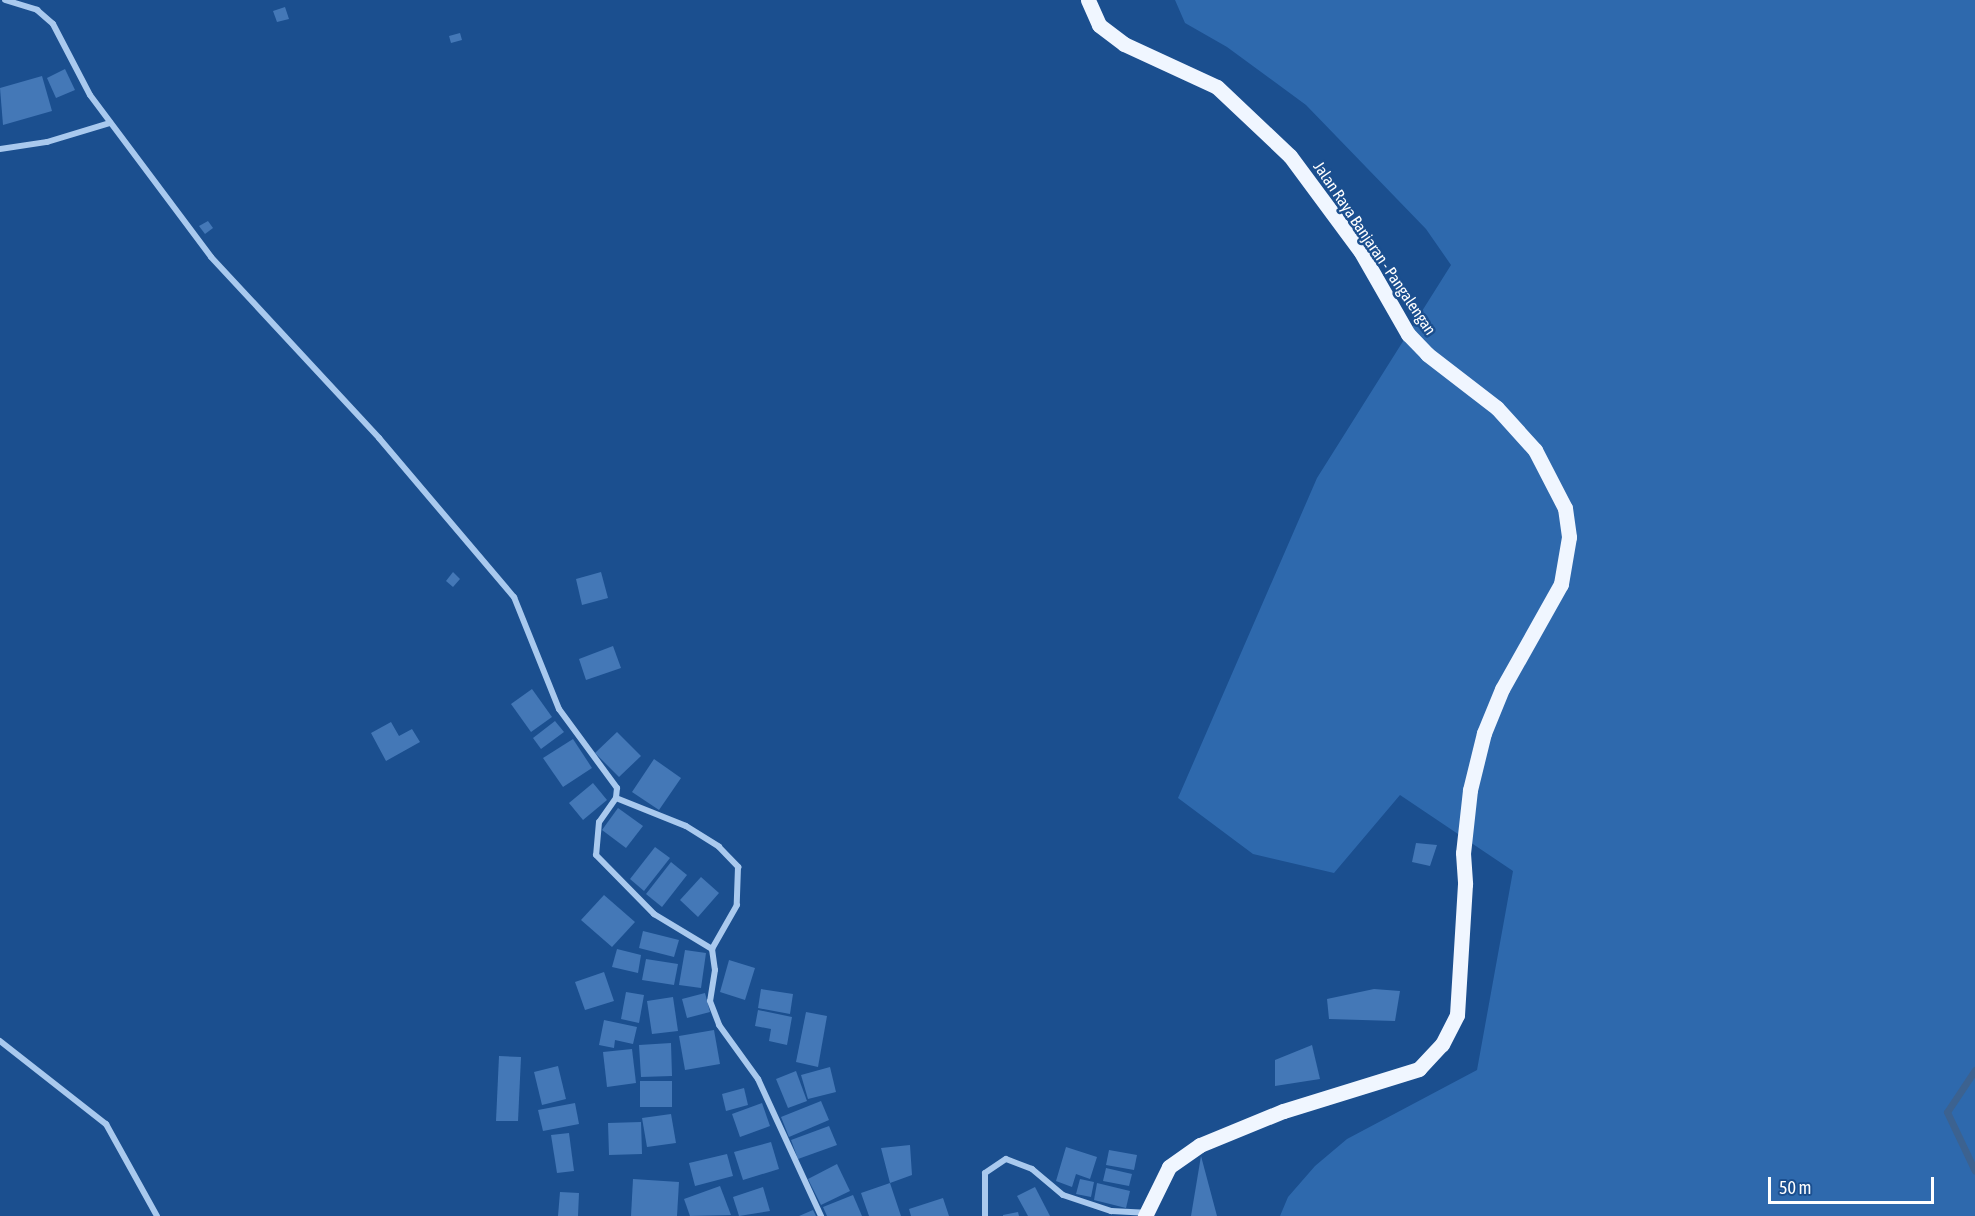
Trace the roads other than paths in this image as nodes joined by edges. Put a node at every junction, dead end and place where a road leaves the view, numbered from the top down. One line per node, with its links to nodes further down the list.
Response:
1 (4, 0): 3 (street)
2 (1088, 0): 8 (main road, Jalan Raya Banjaran - Pangalengan)
3 (110, 123): 4 (street); 5 (street)
4 (0, 149)
5 (616, 798): 6 (street); 6 (street)
6 (712, 949): 10 (street)
7 (0, 1041): 9 (street)
8 (1145, 1215): 11 (street)
9 (157, 1216)
10 (820, 1216)
11 (985, 1216)

